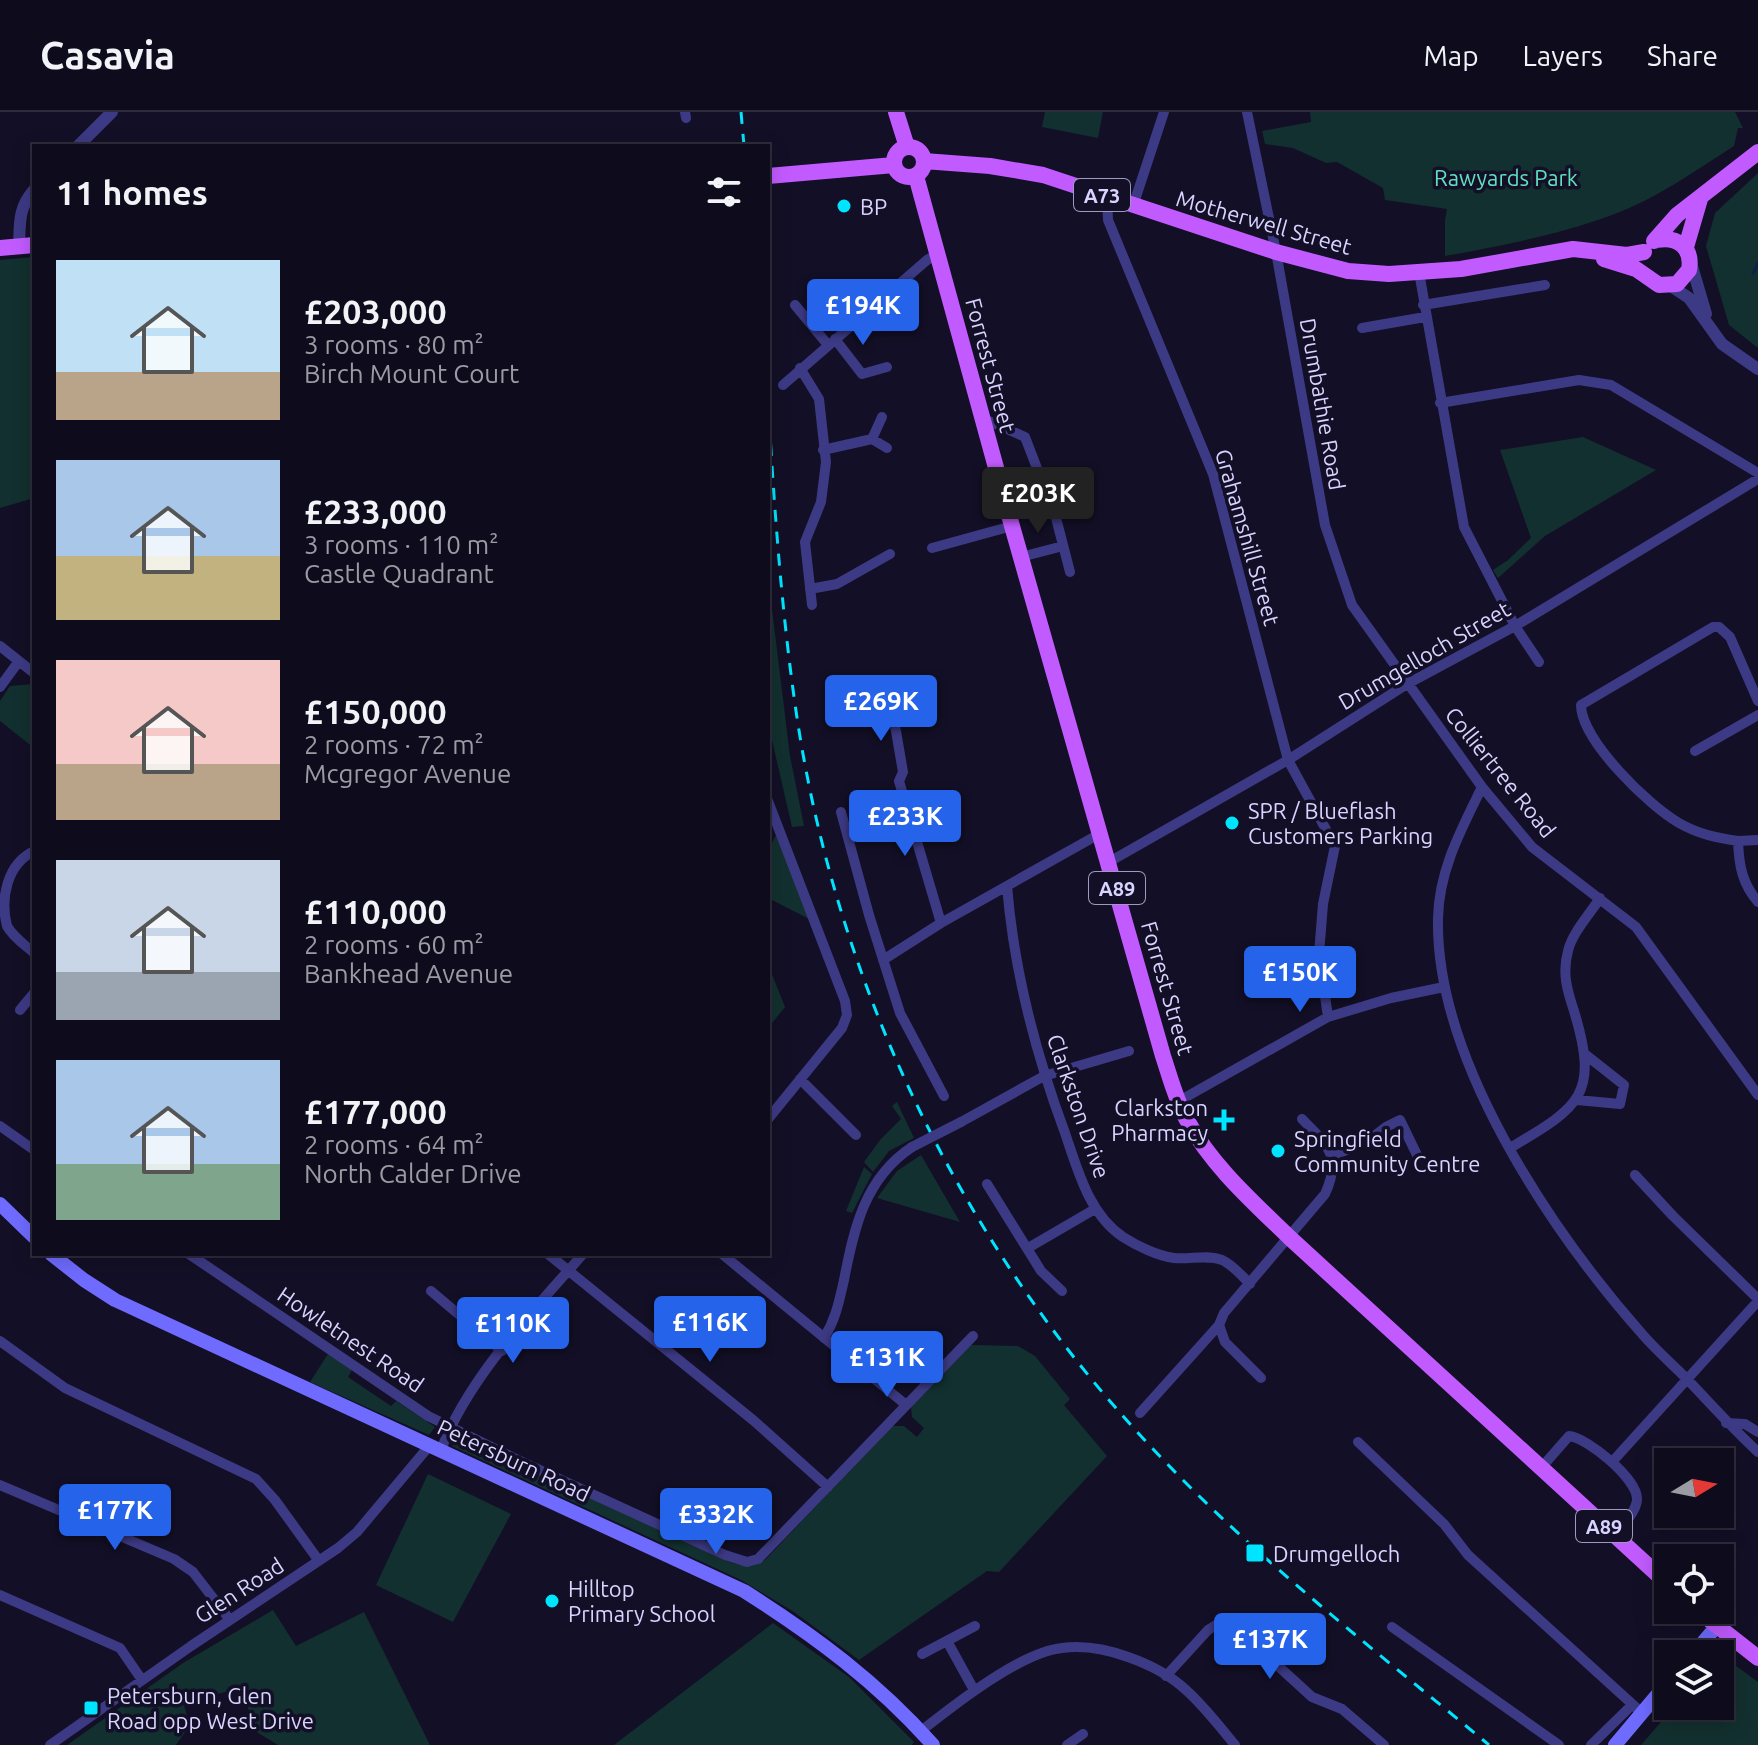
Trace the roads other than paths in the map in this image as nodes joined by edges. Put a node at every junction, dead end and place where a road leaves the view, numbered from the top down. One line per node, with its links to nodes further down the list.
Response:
1 (112, 112): 5 (street)
2 (896, 112): 6 (main road)
3 (1164, 112): 14 (street)
4 (1247, 112): 19 (street, Drumbathie Road)
5 (80, 144)
6 (907, 147): 8 (main road); 9 (main road)
7 (1758, 152): 13 (main road)
8 (894, 165): 9 (main road); 10 (main road)
9 (920, 168): 12 (main road, Motherwell Street / A73); 21 (main road, Forrest Street / A89)
10 (776, 175)
11 (32, 192): 16 (street)
12 (1107, 197): 14 (main road, Motherwell Street / A73); 64 (street, Grahamshill Street)
13 (1700, 199): 15 (main road); 22 (main road)
14 (1133, 206): 19 (main road, Motherwell Street / A73)
15 (1657, 240): 20 (main road); 22 (main road)
16 (27, 245): 17 (main road)
17 (0, 248)
18 (1573, 249): 20 (main road, Motherwell Street / A73); 23 (main road, Motherwell Street / A73); 24 (main road, A73)
19 (1276, 252): 23 (main road, Motherwell Street / A73); 58 (street, Drumbathie Road)
20 (1644, 252): 24 (main road)
21 (938, 254): 31 (street); 38 (main road, Forrest Street / A89)
22 (1688, 255): 26 (main road); 30 (street)
23 (1419, 272): 28 (street)
24 (1645, 274): 26 (main road, A73)
25 (1545, 285): 28 (street)
26 (1671, 286): 30 (street)
27 (795, 305): 31 (street)
28 (1424, 311): 29 (street); 36 (street)
29 (1362, 328)
30 (1715, 335): 34 (street)
31 (832, 342): 32 (street); 33 (street)
32 (887, 367)
33 (800, 368): 35 (street); 41 (street)
34 (1758, 369)
35 (783, 385)
36 (1440, 403): 42 (street); 53 (street)
37 (882, 417): 39 (street)
38 (982, 418): 43 (street); 45 (main road, Forrest Street / A89)
39 (872, 439): 40 (street); 41 (street)
40 (887, 448)
41 (823, 450): 51 (street)
42 (1758, 476): 53 (street, Drumgelloch Street)
43 (1045, 489)
44 (1056, 518): 46 (street)
45 (1012, 526): 47 (street); 49 (main road, Forrest Street / A89)
46 (1063, 546): 49 (street); 50 (street)
47 (932, 548)
48 (890, 554): 51 (street)
49 (1021, 557): 68 (main road, Forrest Street / A89)
50 (1070, 572)
51 (810, 589): 52 (street)
52 (812, 605)
53 (1515, 626): 56 (street); 58 (street, Drumgelloch Street)
54 (0, 646): 55 (street)
55 (19, 661): 57 (street); 59 (street)
56 (1539, 662)
57 (32, 671)
58 (1407, 684): 64 (street, Drumgelloch Street); 65 (street, Colliertree Road)
59 (0, 687)
60 (1758, 701): 70 (street)
61 (892, 708): 76 (street)
62 (1758, 715): 63 (street)
63 (1695, 751)
64 (1288, 760): 72 (street, Drumgelloch Street); 82 (street, Grahamshill Street)
65 (1482, 787): 74 (street, Colliertree Road); 79 (street)
66 (770, 806): 86 (street)
67 (841, 812): 78 (street)
68 (1101, 833): 72 (main road, Forrest Street / A89); 73 (street)
69 (1758, 840): 70 (street)
70 (1738, 841): 75 (street)
71 (32, 853): 77 (street)
72 (1109, 862): 90 (main road, Forrest Street / A89)
73 (1007, 886): 76 (street); 85 (street, Clarkston Drive)
74 (1600, 898): 84 (street); 87 (street, Colliertree Road)
75 (1758, 902)
76 (941, 923): 78 (street)
77 (32, 951)
78 (883, 960): 88 (street)
79 (1444, 987): 82 (street); 96 (street)
80 (32, 995): 81 (street)
81 (20, 1010)
82 (1328, 1017): 90 (street)
83 (1129, 1051): 85 (street)
84 (1586, 1055): 89 (street); 89 (street)
85 (1044, 1076): 102 (street, Clarkston Drive); 118 (street, bridge)
86 (800, 1079): 91 (street); 94 (street)
87 (1758, 1095)
88 (944, 1096)
89 (1577, 1100): 96 (street)
90 (1179, 1101): 104 (main road, Forrest Street / A89)
91 (770, 1116)
92 (1302, 1119): 97 (street)
93 (0, 1126): 95 (street)
94 (856, 1135)
95 (32, 1148)
96 (1510, 1148): 122 (street)
97 (1333, 1156): 98 (street); 104 (street)
98 (1418, 1157)
99 (1635, 1175): 115 (street)
100 (987, 1184): 105 (street)
101 (0, 1204): 103 (main road)
102 (1095, 1209): 105 (street); 112 (street, Clarkston Drive)
103 (32, 1235)
104 (1290, 1238): 112 (street); 132 (main road, Forrest Street / A89)
105 (1028, 1248): 114 (street)
106 (54, 1256): 129 (main road, Petersburn Road)
107 (192, 1256): 126 (street, Howletnest Road)
108 (550, 1256): 111 (street)
109 (581, 1256): 111 (street, Glen Road)
110 (724, 1256): 118 (street)
111 (568, 1271): 120 (street, Glen Road); 134 (street)
112 (1250, 1284): 116 (street)
113 (431, 1291): 120 (street)
114 (1062, 1291)
115 (1758, 1300): 122 (street)
116 (1219, 1325): 121 (street); 124 (street)
117 (973, 1336): 123 (street)
118 (824, 1338): 123 (street)
119 (0, 1341): 136 (street)
120 (502, 1351): 126 (street, Glen Road)
121 (1261, 1378)
122 (1687, 1380): 125 (street); 131 (street)
123 (905, 1404): 134 (street)
124 (1140, 1413)
125 (1726, 1423): 127 (street); 130 (street)
126 (451, 1425): 129 (street, Glen Road); 134 (street, Howletnest Road)
127 (1758, 1432)
128 (1358, 1442): 153 (street)
129 (435, 1447): 136 (street, Glen Road); 154 (main road, Petersburn Road)
130 (1758, 1452)
131 (1612, 1462): 132 (street); 135 (street)
132 (1541, 1468): 135 (main road, Forrest Street / A89)
133 (0, 1485): 139 (street)
134 (828, 1487)
135 (1616, 1537): 137 (main road, Forrest Street / A89)
136 (319, 1561): 139 (street, Glen Road)
137 (1654, 1571)
138 (0, 1595): 150 (street)
139 (230, 1620): 150 (street, Glen Road)
140 (1713, 1624): 143 (main road)
141 (975, 1626): 145 (street)
142 (1392, 1627): 161 (street)
143 (1716, 1627): 144 (main road); 147 (main road); 148 (main road)
144 (1705, 1640)
145 (947, 1641): 146 (street); 151 (street)
146 (922, 1654)
147 (1758, 1658)
148 (1758, 1670)
149 (1166, 1676): 151 (street); 159 (street); 160 (street)
150 (142, 1680): 156 (street, Glen Road)
151 (974, 1690): 154 (street)
152 (1654, 1693): 153 (main road)
153 (1636, 1708): 162 (street); 163 (main road)
154 (921, 1731): 157 (main road, Petersburn Road)
155 (1083, 1734): 158 (street)
156 (50, 1745)
157 (933, 1745)
158 (1067, 1745)
159 (1235, 1745)
160 (1384, 1745)
161 (1559, 1745)
162 (1591, 1745)
163 (1615, 1745)

